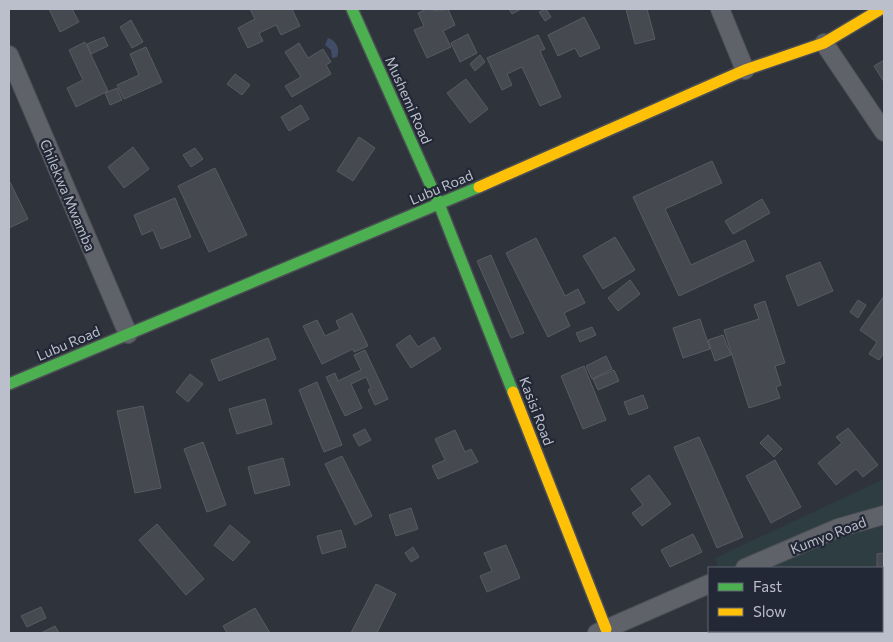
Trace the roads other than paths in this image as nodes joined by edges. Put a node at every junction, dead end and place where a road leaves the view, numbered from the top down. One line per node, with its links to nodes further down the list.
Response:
1 (352, 9): 8 (street, Mushemi Road)
2 (720, 9): 6 (street)
3 (881, 9): 4 (street, Lubu Road)
4 (824, 42): 6 (street, Lubu Road); 7 (street)
5 (9, 55): 9 (street, Chilekwa Mwamba)
6 (745, 70): 8 (street, Lubu Road)
7 (884, 132)
8 (440, 204): 9 (street, Lubu Road); 14 (street, Kasisi Road)
9 (128, 334): 10 (street, Lubu Road)
10 (9, 384)
11 (884, 515): 12 (street, Kumyo Road)
12 (747, 567)
13 (708, 584): 14 (street)
14 (603, 632)

